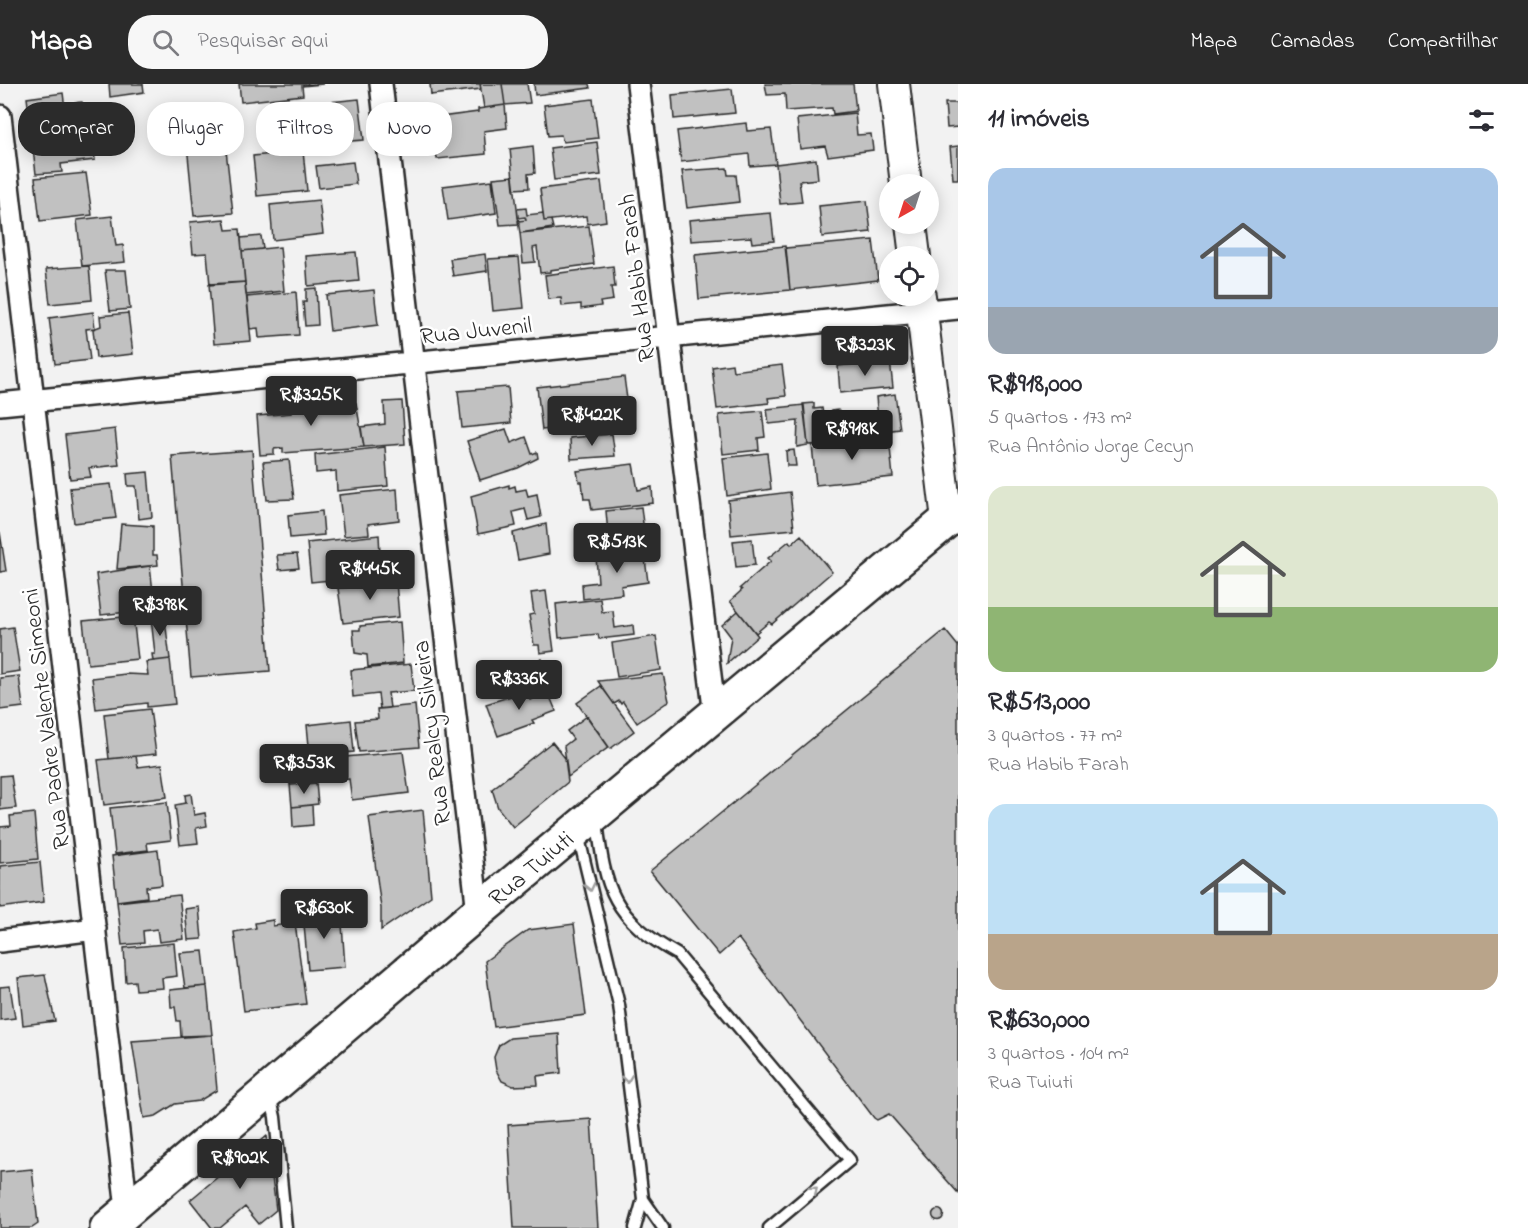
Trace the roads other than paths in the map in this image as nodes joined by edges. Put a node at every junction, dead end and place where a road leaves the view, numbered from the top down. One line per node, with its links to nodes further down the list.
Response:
1 (381, 84): 11 (street, Rua Realcy Silveira)
2 (638, 84): 10 (street, Rua Habib Farah)
3 (894, 84): 5 (street)
4 (0, 116): 12 (street, Rua Padre Valente Simeoni)
5 (905, 174)
6 (906, 306): 10 (street, Rua Juvenil)
7 (921, 306): 14 (street)
8 (939, 306): 9 (street, Rua Juvenil)
9 (958, 308)
10 (669, 337): 11 (street, Rua Juvenil); 15 (street, Rua Habib Farah)
11 (414, 362): 12 (street, Rua Juvenil); 17 (street, Rua Realcy Silveira)
12 (33, 400): 13 (street, Rua Juvenil); 18 (street, Rua Padre Valente Simeoni)
13 (0, 404)
14 (953, 516): 15 (main road, Rua Tuiuti)
15 (715, 716): 16 (main road, Rua Tuiuti)
16 (586, 822): 17 (main road, Rua Tuiuti); 21 (lane, one-way to 21); 26 (lane, one-way to 16)
17 (478, 912): 20 (main road, Rua Tuiuti)
18 (95, 929): 19 (street); 22 (street, Rua Padre Valente Simeoni)
19 (0, 941)
20 (269, 1089): 22 (main road, Rua Tuiuti); 23 (lane)
21 (643, 1199): 24 (lane); 25 (lane)
22 (118, 1219)
23 (286, 1228)
24 (635, 1228)
25 (663, 1228)
26 (769, 1228)

